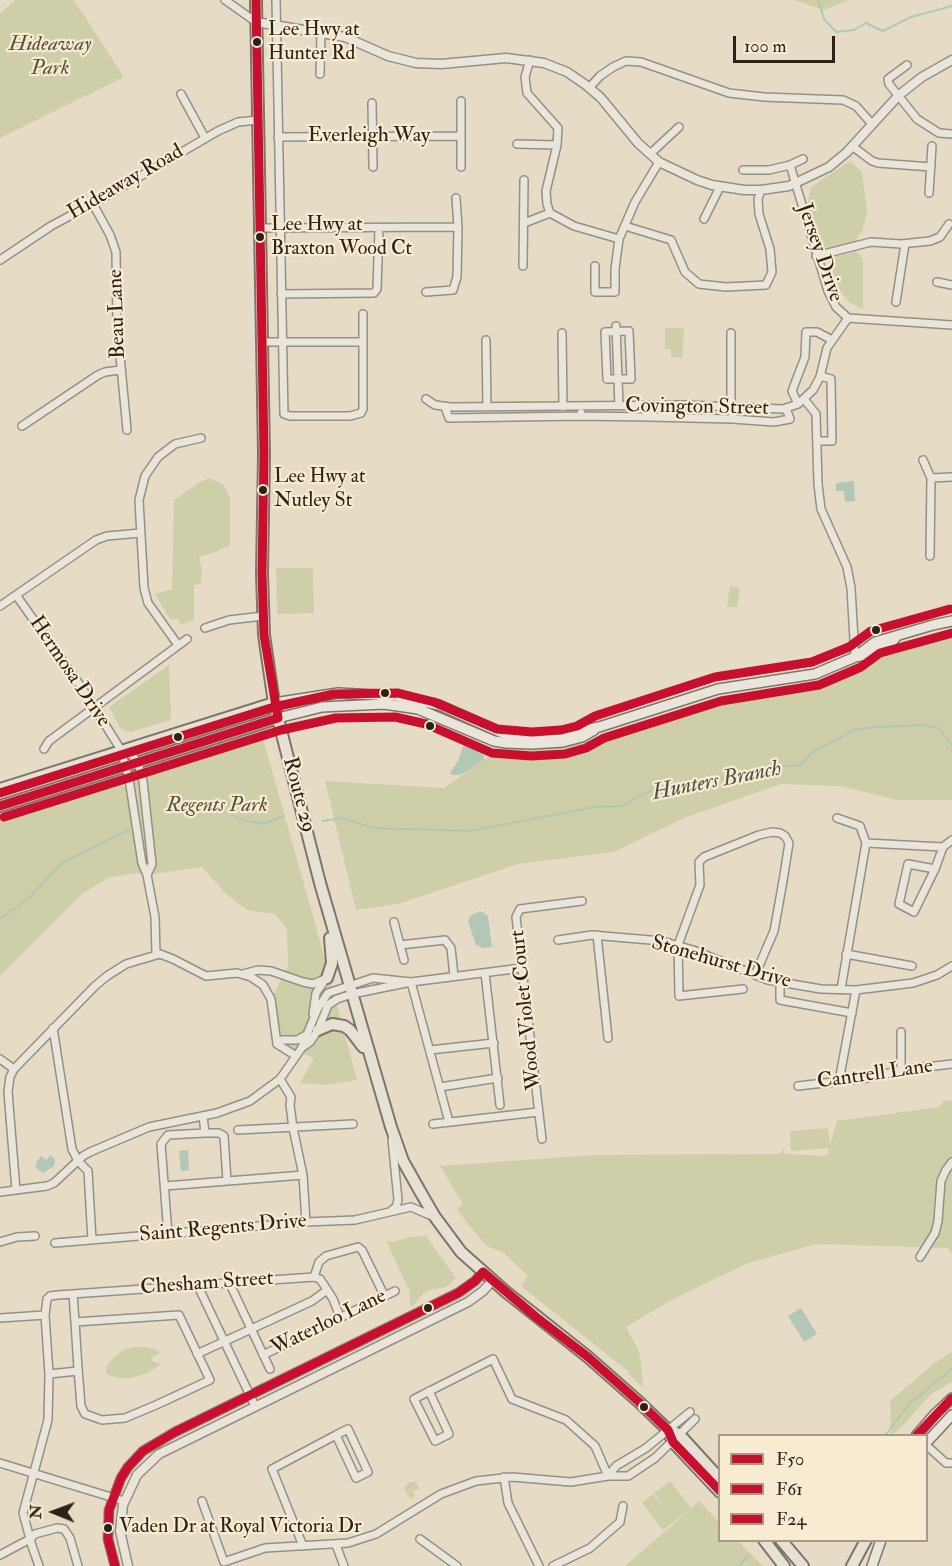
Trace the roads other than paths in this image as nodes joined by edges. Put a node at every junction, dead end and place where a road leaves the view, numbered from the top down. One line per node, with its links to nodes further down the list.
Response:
1 (225, 0): 4 (street)
2 (256, 0): 4 (main road, Route 29)
3 (276, 0): 5 (street)
4 (256, 22): 5 (street); 16 (main road, Route 29)
5 (276, 26): 6 (street); 22 (street)
6 (321, 32): 7 (street); 10 (street)
7 (530, 60): 11 (street); 25 (street)
8 (952, 60): 13 (street)
9 (907, 64): 13 (street)
10 (320, 74)
11 (589, 87): 17 (street); 28 (street)
12 (181, 94): 23 (street)
13 (899, 95): 17 (street); 19 (street)
14 (462, 101): 21 (street)
15 (372, 103): 20 (street)
16 (258, 120): 23 (street, Hideaway Road); 49 (main road, Route 29)
17 (872, 124): 26 (street)
18 (680, 127): 28 (street)
19 (952, 134)
20 (372, 136): 21 (street, Everleigh Way); 22 (street, Everleigh Way); 32 (street)
21 (461, 136): 33 (street)
22 (278, 137): 50 (street)
23 (205, 138): 42 (street, Hideaway Road)
24 (517, 144): 25 (street)
25 (557, 145): 43 (street)
26 (852, 146): 34 (street); 37 (street)
27 (932, 146): 34 (street)
28 (650, 154): 30 (street)
29 (803, 159): 31 (street)
30 (659, 162): 38 (street); 47 (street)
31 (790, 165): 35 (street); 37 (street, Jersey Drive)
32 (374, 167)
33 (460, 167)
34 (930, 167): 40 (street)
35 (743, 170)
36 (524, 180): 45 (street)
37 (795, 184): 39 (street); 54 (street, Jersey Drive)
38 (720, 187): 39 (street); 44 (street)
39 (761, 190): 47 (street)
40 (929, 194)
41 (456, 198): 48 (street)
42 (93, 204): 55 (street, Hideaway Road); 74 (street, Beau Lane)
43 (550, 213): 45 (street); 52 (street)
44 (704, 219)
45 (524, 223): 56 (street)
46 (949, 224): 53 (street)
47 (625, 226): 52 (street)
48 (458, 227): 51 (street); 60 (street)
49 (260, 228): 50 (street); 72 (main road, Route 29)
50 (280, 228): 51 (street); 61 (street)
51 (379, 228): 61 (street)
52 (619, 239): 57 (street)
53 (905, 244): 54 (street); 62 (street)
54 (816, 256): 64 (street, Jersey Drive)
55 (0, 260)
56 (523, 266)
57 (595, 266)
58 (937, 282): 59 (street)
59 (952, 285)
60 (426, 292)
61 (281, 294): 71 (street)
62 (896, 302)
63 (363, 314): 73 (street)
64 (848, 318): 65 (street); 70 (street)
65 (952, 325)
66 (617, 329): 76 (street); 76 (street); 76 (street)
67 (562, 333): 84 (street)
68 (731, 333): 81 (street)
69 (486, 340): 83 (street)
70 (832, 340): 75 (street); 78 (street)
71 (282, 341): 72 (street); 73 (street); 73 (street)
72 (262, 342): 101 (main road, Route 29)
73 (363, 342)
74 (120, 370): 90 (street); 91 (street, Beau Lane)
75 (820, 376): 78 (street); 93 (street)
76 (618, 379): 79 (street)
77 (426, 399): 82 (street, Covington Street)
78 (801, 401): 86 (street, Covington Street); 93 (street)
79 (619, 406): 80 (street, Covington Street); 85 (street, Covington Street)
80 (650, 406): 81 (street, Covington Street); 88 (street)
81 (732, 406): 86 (street, Covington Street); 89 (street)
82 (445, 407): 83 (street, Covington Street); 87 (street)
83 (487, 407): 84 (street, Covington Street)
84 (563, 407): 85 (street, Covington Street)
85 (581, 407): 87 (street)
86 (786, 408): 89 (street)
87 (581, 416): 88 (street)
88 (650, 417): 89 (street)
89 (732, 419)
90 (22, 426)
91 (127, 429)
92 (201, 438): 97 (street)
93 (818, 441): 106 (street)
94 (923, 460): 96 (street)
95 (952, 477): 96 (street)
96 (931, 478): 98 (street)
97 (141, 533): 99 (street); 105 (street)
98 (930, 556)
99 (16, 595): 100 (street); 108 (street, Hermosa Drive)
100 (0, 606)
101 (264, 616): 103 (street); 107 (main road, Route 29)
102 (952, 621): 106 (main road)
103 (205, 628)
104 (187, 639): 105 (street)
105 (178, 645): 108 (street)
106 (855, 657): 110 (main road)
107 (274, 703): 109 (main road, Route 29); 110 (main road); 112 (main road)
108 (94, 707): 111 (street); 112 (street, Hermosa Drive)
109 (278, 718): 110 (main road); 113 (main road); 124 (main road, Route 29)
110 (599, 727)
111 (44, 749)
112 (121, 750): 113 (street, Hermosa Drive); 114 (street, Hermosa Drive); 115 (main road)
113 (138, 763): 114 (main road); 122 (street, Hermosa Drive)
114 (125, 767): 116 (main road); 122 (street, Hermosa Drive)
115 (0, 789)
116 (0, 806)
117 (837, 818): 119 (street)
118 (952, 840): 120 (street)
119 (866, 843): 120 (street); 131 (street)
120 (943, 847): 121 (street)
121 (935, 869): 121 (street)
122 (147, 875): 130 (street, Hermosa Drive)
123 (582, 902): 135 (street, Wood Violet Court)
124 (327, 908): 140 (main road); 144 (main road, Route 29)
125 (394, 922): 128 (street)
126 (597, 935): 127 (street, Stonehurst Drive); 129 (street, Stonehurst Drive); 153 (street)
127 (558, 940)
128 (400, 945): 132 (street); 139 (street)
129 (678, 945): 138 (street, Stonehurst Drive); 138 (street); 143 (street)
130 (156, 954): 137 (street); 149 (street)
131 (846, 954): 133 (street); 145 (street)
132 (404, 960)
133 (912, 966)
134 (952, 966): 146 (street, Stonehurst Drive)
135 (522, 968): 136 (street); 169 (street, Wood Violet Court)
136 (485, 973): 139 (street); 155 (street)
137 (243, 974): 140 (street); 154 (street)
138 (755, 975): 142 (street, Stonehurst Drive)
139 (454, 976): 141 (street)
140 (327, 978): 148 (street)
141 (411, 982): 144 (street); 144 (street); 156 (street)
142 (780, 982): 145 (street, Stonehurst Drive); 147 (street)
143 (743, 988)
144 (351, 989): 148 (street); 150 (street); 158 (main road, Route 29)
145 (841, 989): 146 (street, Stonehurst Drive)
146 (856, 990): 147 (street)
147 (852, 1013): 165 (street)
148 (313, 1020): 152 (street)
149 (53, 1028): 161 (street); 179 (street)
150 (318, 1030): 157 (street); 158 (main road)
151 (902, 1032): 162 (street)
152 (307, 1035): 154 (street); 157 (street)
153 (608, 1038)
154 (280, 1040): 157 (street)
155 (494, 1043): 156 (street); 163 (street)
156 (430, 1050): 167 (street)
157 (298, 1052): 164 (street)
158 (370, 1056): 174 (main road, Route 29)
159 (0, 1059): 161 (street)
160 (952, 1064): 162 (street, Cantrell Lane)
161 (14, 1069): 184 (street)
162 (901, 1070): 165 (street, Cantrell Lane)
163 (498, 1078): 167 (street); 168 (street)
164 (280, 1079): 170 (street); 175 (street)
165 (839, 1081): 166 (street, Cantrell Lane)
166 (798, 1086)
167 (440, 1087): 171 (street)
168 (500, 1105)
169 (538, 1112): 171 (street); 178 (street, Wood Violet Court)
170 (203, 1116): 177 (street); 179 (street)
171 (449, 1122): 173 (street)
172 (353, 1124): 175 (street)
173 (433, 1124)
174 (391, 1127): 186 (street); 187 (main road, Route 29)
175 (293, 1128): 176 (street); 181 (street)
176 (238, 1130)
177 (205, 1133): 182 (street); 183 (street)
178 (542, 1139)
179 (78, 1161): 184 (street); 191 (street)
180 (952, 1162): 194 (street)
181 (303, 1175): 182 (street); 188 (street)
182 (227, 1181): 183 (street)
183 (165, 1186): 189 (street)
184 (16, 1190): 185 (street)
185 (0, 1192)
186 (390, 1212): 187 (street, Saint Regents Drive); 188 (street, Saint Regents Drive)
187 (435, 1217): 195 (main road, Route 29)
188 (306, 1222): 189 (street, Saint Regents Drive)
189 (168, 1234): 191 (street, Saint Regents Drive)
190 (35, 1236): 192 (street)
191 (92, 1240): 193 (street, Saint Regents Drive)
192 (0, 1242)
193 (55, 1243)
194 (920, 1257)
195 (483, 1272): 197 (main road, Route 29); 216 (street)
196 (314, 1277): 198 (street, Chesham Street); 200 (street); 203 (street)
197 (493, 1280): 218 (street); 222 (main road, Route 29)
198 (229, 1282): 199 (street, Chesham Street); 208 (street)
199 (197, 1284): 202 (street, Chesham Street); 209 (street)
200 (327, 1290): 205 (street); 208 (street)
201 (395, 1291): 203 (street, Waterloo Lane)
202 (73, 1294): 204 (street, Chesham Street); 207 (street)
203 (384, 1295): 205 (street, Waterloo Lane)
204 (45, 1316): 206 (street); 214 (street)
205 (340, 1317): 211 (street, Waterloo Lane)
206 (0, 1318)
207 (75, 1322): 210 (street); 213 (street)
208 (250, 1328): 209 (street); 211 (street)
209 (224, 1341): 210 (street); 216 (street)
210 (197, 1354): 213 (street)
211 (263, 1355): 212 (street)
212 (270, 1369)
213 (78, 1371): 214 (street)
214 (49, 1374): 230 (street)
215 (429, 1391): 215 (street); 231 (street)
216 (250, 1395): 218 (street); 235 (street)
217 (952, 1398): 223 (main road)
218 (255, 1406): 236 (street)
219 (690, 1412): 222 (street)
220 (952, 1415): 226 (main road)
221 (694, 1419): 225 (street)
222 (668, 1430): 225 (main road, Route 29); 231 (street)
223 (918, 1434)
224 (336, 1435): 224 (street); 246 (street)
225 (676, 1438): 231 (street); 233 (main road, Route 29); 234 (main road, Route 29)
226 (928, 1443)
227 (928, 1445): 229 (street)
228 (0, 1463): 230 (street)
229 (952, 1463)
230 (35, 1474): 235 (street); 239 (street)
231 (608, 1476): 232 (street)
232 (504, 1477): 245 (street); 255 (street)
233 (718, 1477)
234 (718, 1490)
235 (113, 1497): 236 (street); 251 (street)
236 (124, 1501): 252 (street)
237 (202, 1501): 248 (street)
238 (623, 1506): 256 (street)
239 (30, 1539): 247 (street); 249 (street); 250 (street)
240 (420, 1539): 254 (street)
241 (766, 1542): 257 (main road)
242 (783, 1542): 258 (main road)
243 (865, 1542): 259 (main road)
244 (880, 1542): 260 (main road)
245 (336, 1545): 246 (street); 253 (street)
246 (303, 1546): 248 (street)
247 (0, 1556)
248 (230, 1562)
249 (39, 1566)
250 (78, 1566)
251 (115, 1566)
252 (128, 1566)
253 (344, 1566)
254 (457, 1566)
255 (539, 1566)
256 (553, 1566)
257 (784, 1566)
258 (802, 1566)
259 (854, 1566)
260 (872, 1566)

